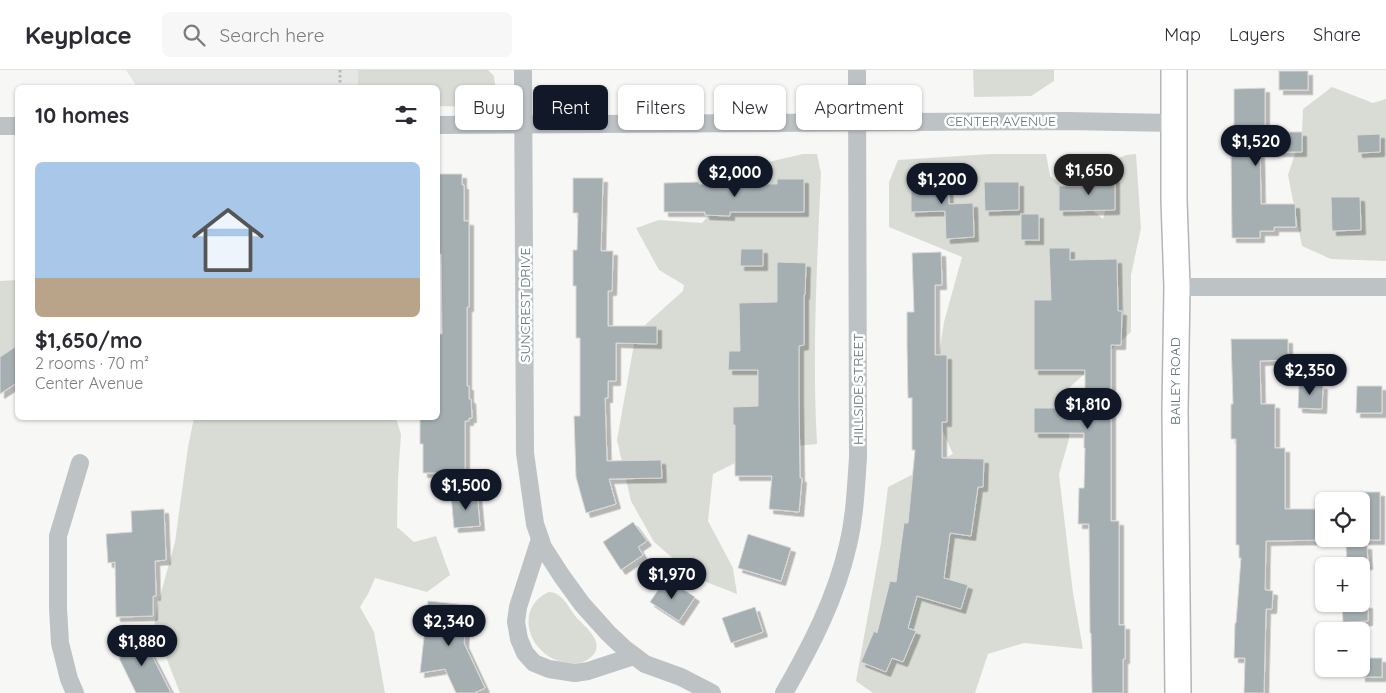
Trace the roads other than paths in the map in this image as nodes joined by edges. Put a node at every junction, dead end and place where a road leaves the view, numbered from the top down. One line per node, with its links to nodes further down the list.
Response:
1 (523, 70): 7 (street, SUNCREST DRIVE)
2 (857, 70): 4 (street, HILLSIDE STREET)
3 (1174, 70): 8 (street, BAILEY ROAD)
4 (857, 85)
5 (796, 122): 7 (street, CENTER AVENUE)
6 (922, 122): 8 (street, CENTER AVENUE)
7 (524, 123): 9 (street, CENTER AVENUE); 16 (street, SUNCREST DRIVE)
8 (1174, 123): 13 (street, BAILEY ROAD)
9 (440, 125)
10 (0, 126): 11 (street)
11 (15, 126)
12 (857, 130): 20 (street, HILLSIDE STREET)
13 (1177, 288): 14 (street); 21 (street, BAILEY ROAD)
14 (1386, 288)
15 (80, 463): 18 (street)
16 (540, 539): 17 (street, SUNCREST DRIVE); 17 (street)
17 (634, 656): 19 (street, SUNCREST DRIVE)
18 (74, 693)
19 (712, 693)
20 (784, 693)
21 (1178, 693)

